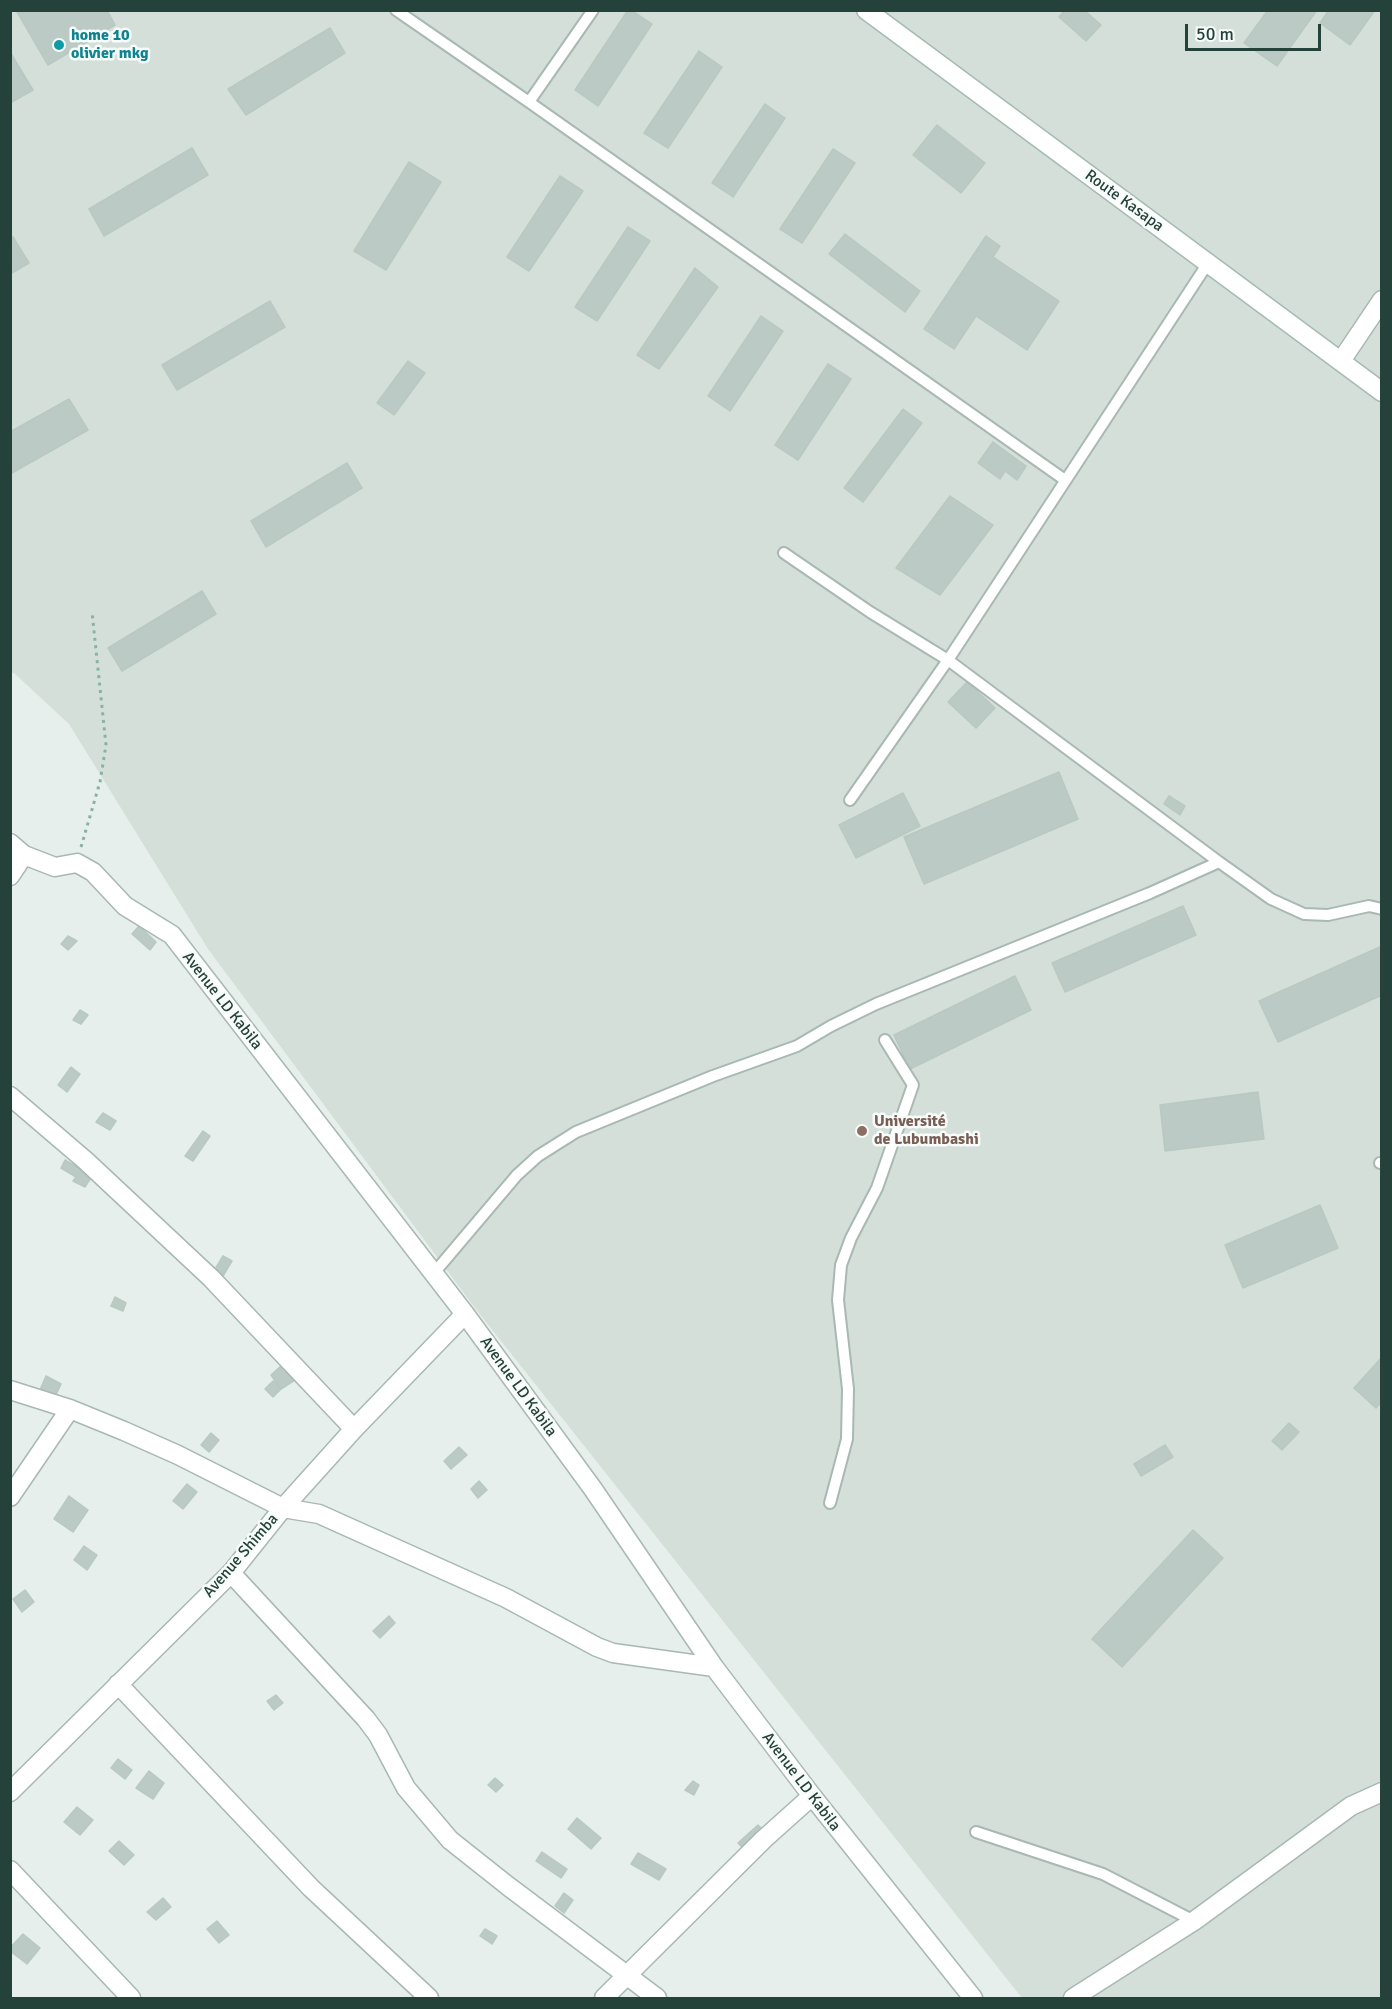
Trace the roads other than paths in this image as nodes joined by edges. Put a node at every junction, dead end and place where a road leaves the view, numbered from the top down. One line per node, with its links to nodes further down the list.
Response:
1 (396, 10): 4 (lane)
2 (593, 10): 4 (lane)
3 (866, 10): 5 (street, Route Kasapa)
4 (529, 102): 9 (lane)
5 (1208, 263): 7 (street, Route Kasapa); 9 (lane)
6 (1382, 300): 7 (street)
7 (1341, 361): 8 (street, Route Kasapa)
8 (1382, 392)
9 (1065, 480): 11 (lane)
10 (784, 553): 11 (lane)
11 (948, 660): 12 (lane); 14 (lane)
12 (850, 800)
13 (17, 849): 15 (street); 19 (street, Avenue LD Kabila)
14 (1219, 862): 16 (lane); 19 (lane)
15 (10, 876)
16 (1382, 909)
17 (885, 1040): 25 (lane)
18 (10, 1096): 23 (street)
19 (434, 1273): 20 (street, Avenue LD Kabila)
20 (465, 1314): 23 (street, Avenue Shimba); 28 (street, Avenue LD Kabila)
21 (10, 1390): 22 (street)
22 (70, 1409): 24 (street); 26 (street)
23 (354, 1429): 26 (street, Avenue Shimba)
24 (10, 1497)
25 (830, 1503)
26 (283, 1508): 27 (street, Avenue Shimba); 28 (street)
27 (231, 1573): 29 (street, Avenue Shimba); 36 (street)
28 (714, 1666): 32 (street, Avenue LD Kabila)
29 (118, 1684): 30 (street, Avenue Shimba); 38 (street)
30 (10, 1792)
31 (1382, 1792): 35 (street)
32 (812, 1796): 36 (street); 41 (street, Avenue LD Kabila)
33 (976, 1832): 35 (lane)
34 (10, 1870): 37 (street)
35 (1194, 1921): 42 (street)
36 (627, 1975): 39 (street); 40 (street)
37 (131, 1998)
38 (429, 1998)
39 (604, 1998)
40 (657, 1998)
41 (973, 1998)
42 (1073, 1998)

